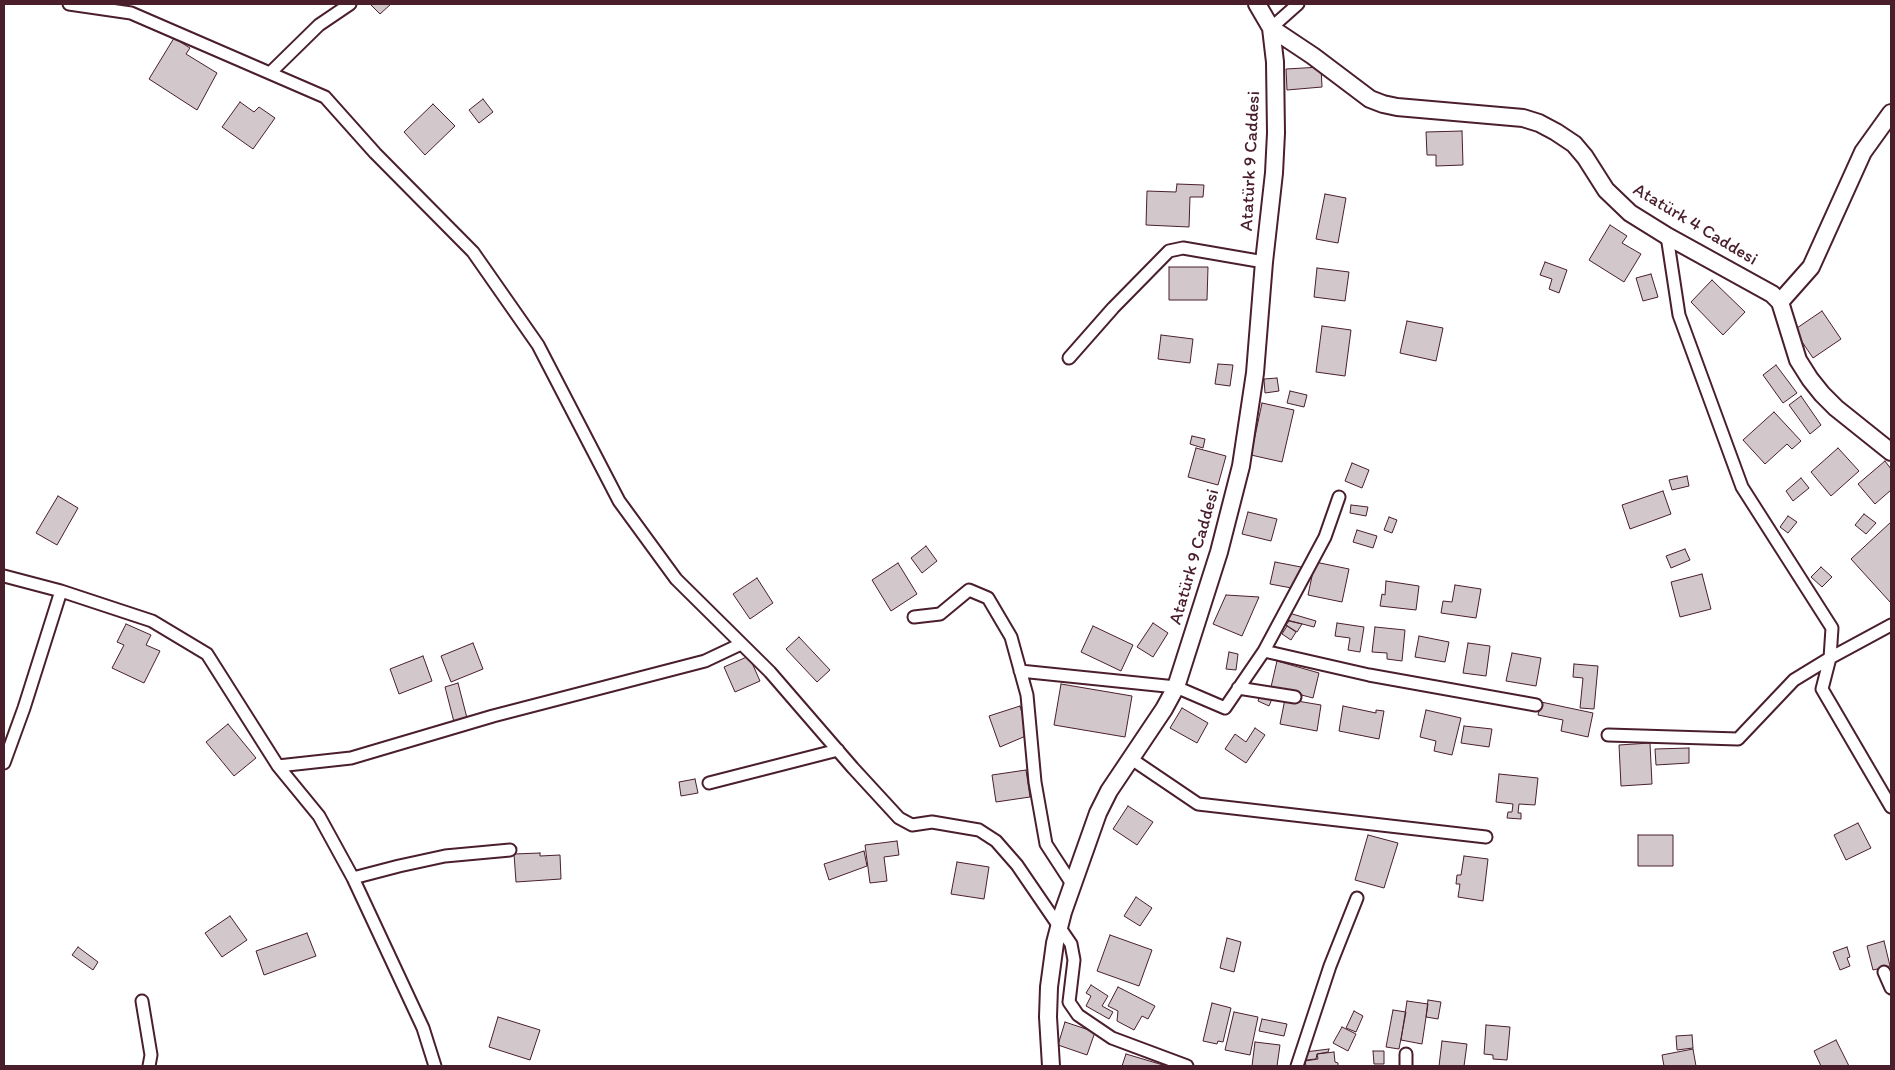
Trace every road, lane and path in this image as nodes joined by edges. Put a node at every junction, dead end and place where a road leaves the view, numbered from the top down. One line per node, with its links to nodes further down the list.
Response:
1 (69, 4): 6 (street)
2 (350, 4): 6 (street)
3 (1257, 4): 5 (street)
4 (1298, 4): 5 (street)
5 (1271, 28): 8 (street, Atatürk 4 Caddesi); 9 (street, Atatürk 9 Caddesi)
6 (270, 73): 18 (street)
7 (1891, 113): 10 (street)
8 (1667, 236): 10 (street, Atatürk 4 Caddesi); 20 (street)
9 (1264, 262): 11 (street); 22 (street, Atatürk 9 Caddesi)
10 (1780, 302): 12 (street)
11 (1069, 358)
12 (1891, 452)
13 (1339, 496): 19 (street)
14 (4, 576): 15 (street)
15 (61, 591): 29 (street); 30 (street)
16 (914, 617): 21 (street)
17 (1891, 626): 20 (street)
18 (741, 644): 27 (street); 30 (street)
19 (1264, 651): 23 (street); 25 (street)
20 (1830, 658): 26 (street); 32 (street)
21 (1020, 671): 22 (street); 36 (street)
22 (1176, 687): 23 (street); 28 (street, Atatürk 9 Caddesi)
23 (1238, 688): 24 (street)
24 (1295, 697)
25 (1536, 704)
26 (1608, 735)
27 (838, 750): 31 (street); 38 (street)
28 (1130, 758): 33 (street); 36 (street, Atatürk 9 Caddesi)
29 (4, 763)
30 (278, 766): 35 (street)
31 (709, 783)
32 (1891, 808)
33 (1486, 837)
34 (510, 850): 35 (street)
35 (353, 878): 44 (street)
36 (1072, 884): 38 (street, Atatürk 9 Caddesi)
37 (1357, 898): 47 (street)
38 (1059, 927): 45 (street, Atatürk 9 Caddesi); 46 (street)
39 (1884, 972): 40 (street)
40 (1891, 988)
41 (142, 1001): 43 (street)
42 (1406, 1054): 48 (street)
43 (150, 1066)
44 (435, 1066)
45 (1051, 1066)
46 (1187, 1066)
47 (1298, 1066)
48 (1406, 1066)

